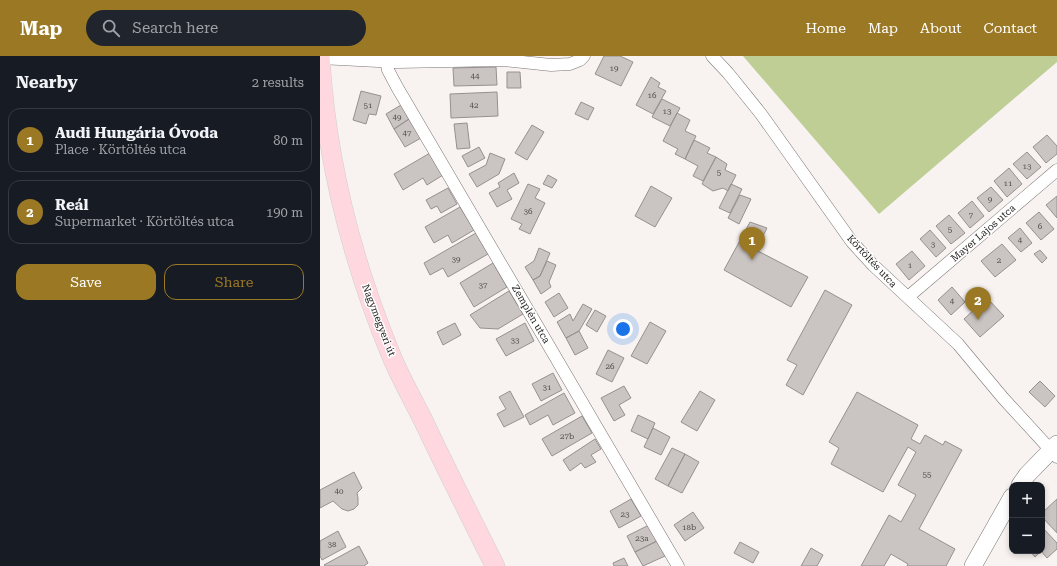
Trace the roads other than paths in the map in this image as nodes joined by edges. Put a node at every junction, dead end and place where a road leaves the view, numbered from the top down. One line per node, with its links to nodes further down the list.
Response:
1 (584, 56): 4 (street)
2 (712, 56): 6 (street, Körtöltés utca)
3 (320, 58): 4 (street); 10 (main road, Nagymegyeri út)
4 (386, 61): 11 (street, Zemplén utca)
5 (1057, 170): 6 (street, Mayer Lajos utca)
6 (908, 297): 7 (street, Körtöltés utca)
7 (1055, 450): 8 (main road)
8 (1022, 482)
9 (1009, 502): 12 (main road)
10 (495, 566)
11 (678, 566)
12 (973, 566)

